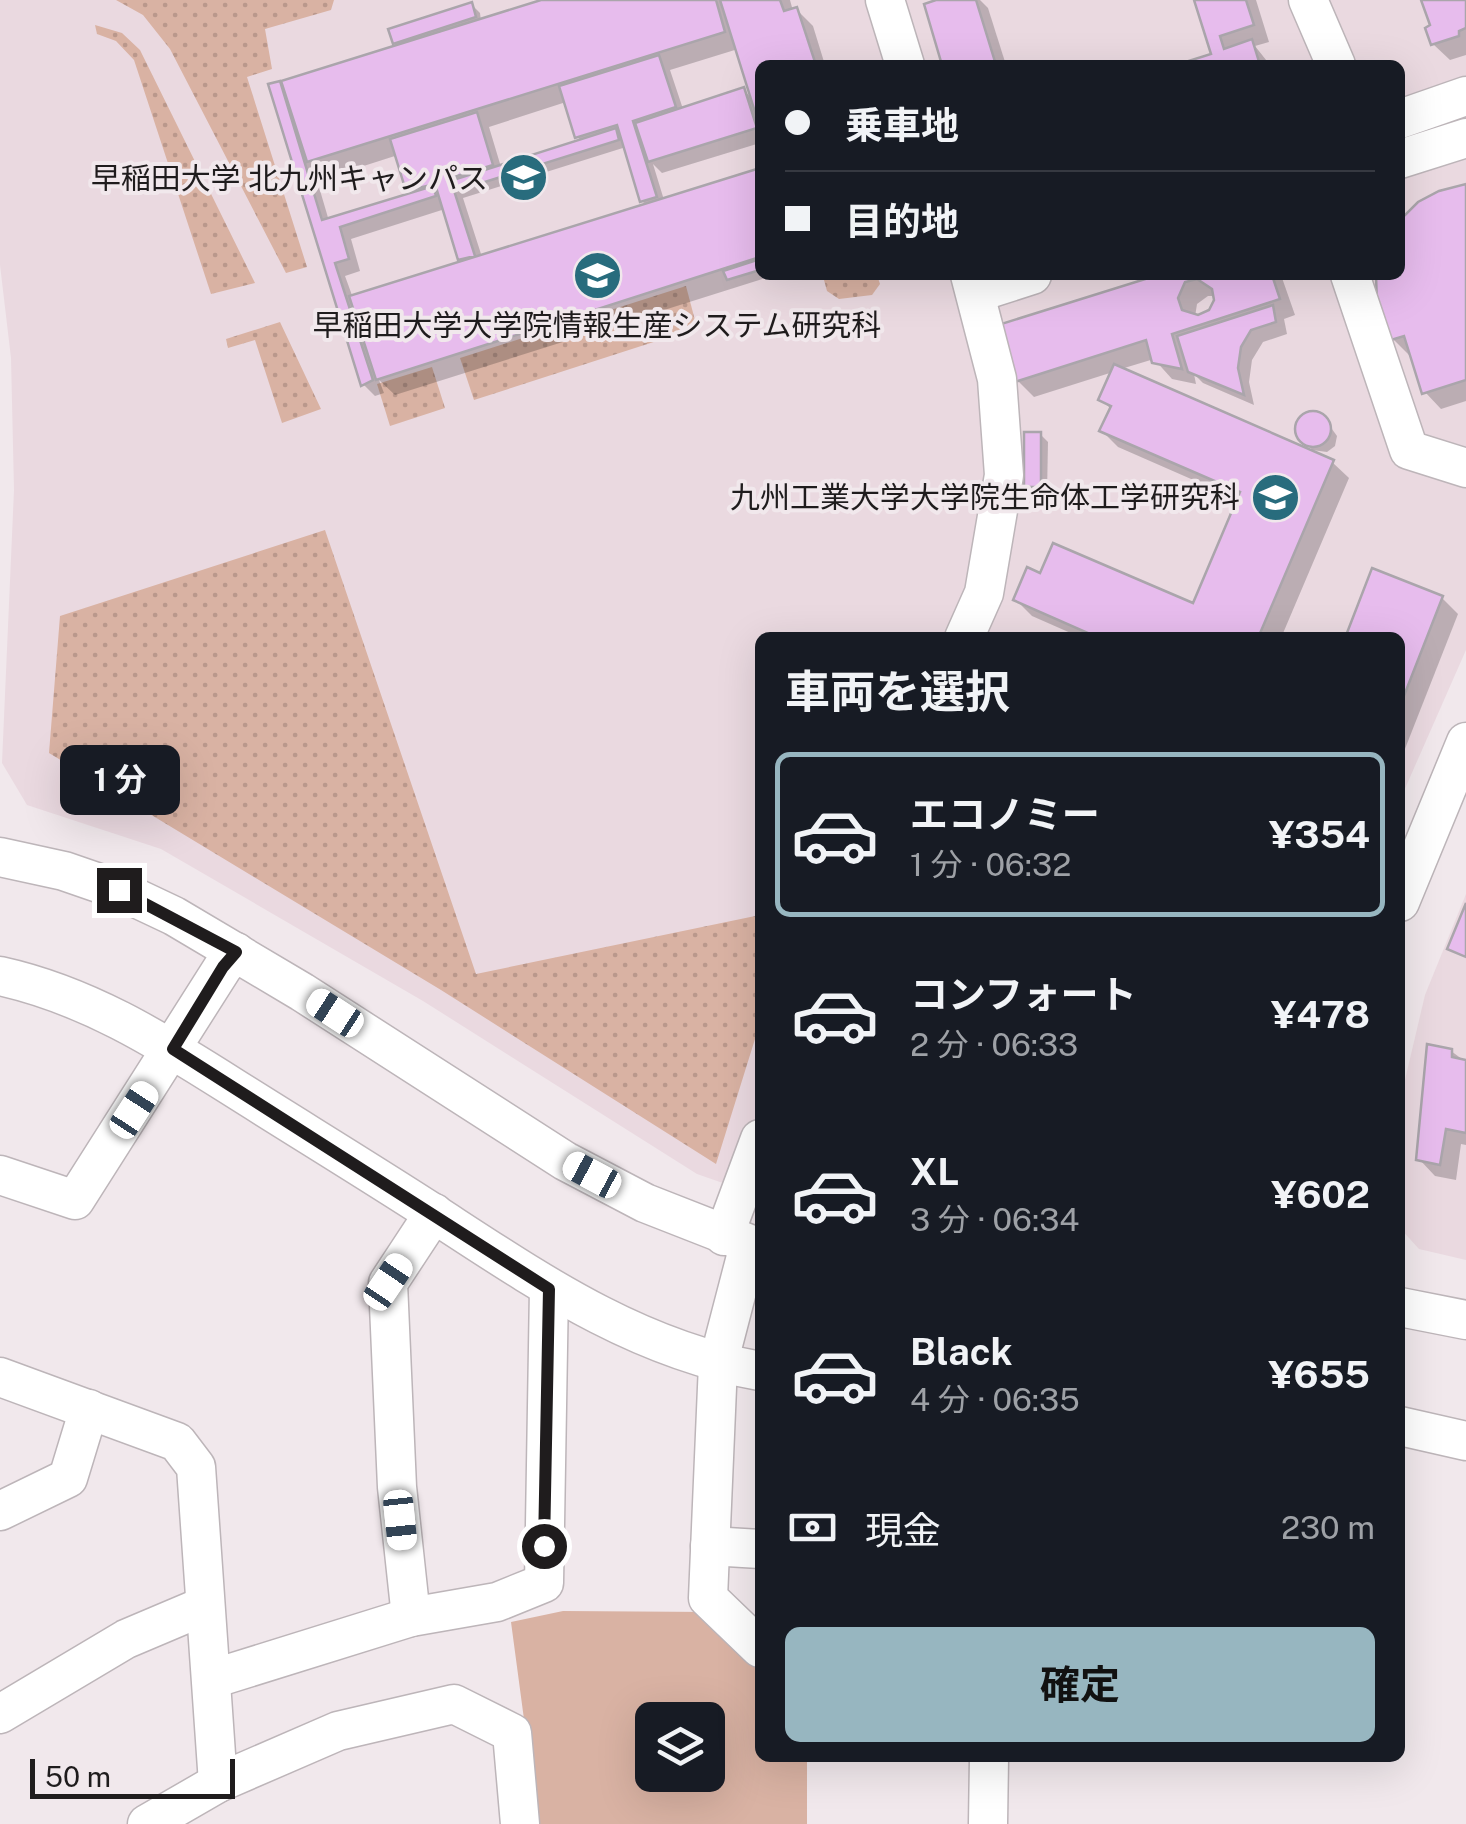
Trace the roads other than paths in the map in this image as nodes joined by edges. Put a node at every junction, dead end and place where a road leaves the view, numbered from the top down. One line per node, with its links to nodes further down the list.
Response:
1 (885, 0): 3 (street)
2 (1308, 0): 4 (street)
3 (903, 60)
4 (1334, 60)
5 (1466, 96): 6 (street)
6 (1405, 117)
7 (1466, 138): 8 (street)
8 (1405, 157)
9 (999, 280): 11 (street)
10 (1352, 280): 12 (street)
11 (973, 284): 13 (street)
12 (1466, 468)
13 (967, 632)
14 (1466, 742): 16 (street)
15 (0, 856): 17 (street)
16 (1405, 890)
17 (236, 952): 19 (street); 23 (street)
18 (0, 976): 19 (street)
19 (173, 1049): 21 (street); 22 (street)
20 (755, 1172): 23 (street)
21 (0, 1175)
22 (434, 1213): 24 (street); 37 (street)
23 (744, 1243): 27 (street)
24 (549, 1289): 27 (street); 37 (street)
25 (1405, 1308): 26 (street)
26 (1466, 1320)
27 (718, 1364): 28 (street); 34 (street)
28 (755, 1370)
29 (0, 1377): 30 (street)
30 (90, 1409): 33 (street); 36 (street)
31 (1405, 1427): 32 (street)
32 (1466, 1441)
33 (0, 1511)
34 (710, 1546): 35 (street); 38 (street)
35 (755, 1549)
36 (204, 1606): 39 (street); 40 (street)
37 (411, 1616): 39 (street)
38 (755, 1643)
39 (212, 1678): 42 (street)
40 (0, 1714)
41 (989, 1762): 45 (street)
42 (218, 1783): 43 (street); 44 (street)
43 (146, 1824)
44 (520, 1824)
45 (988, 1824)

